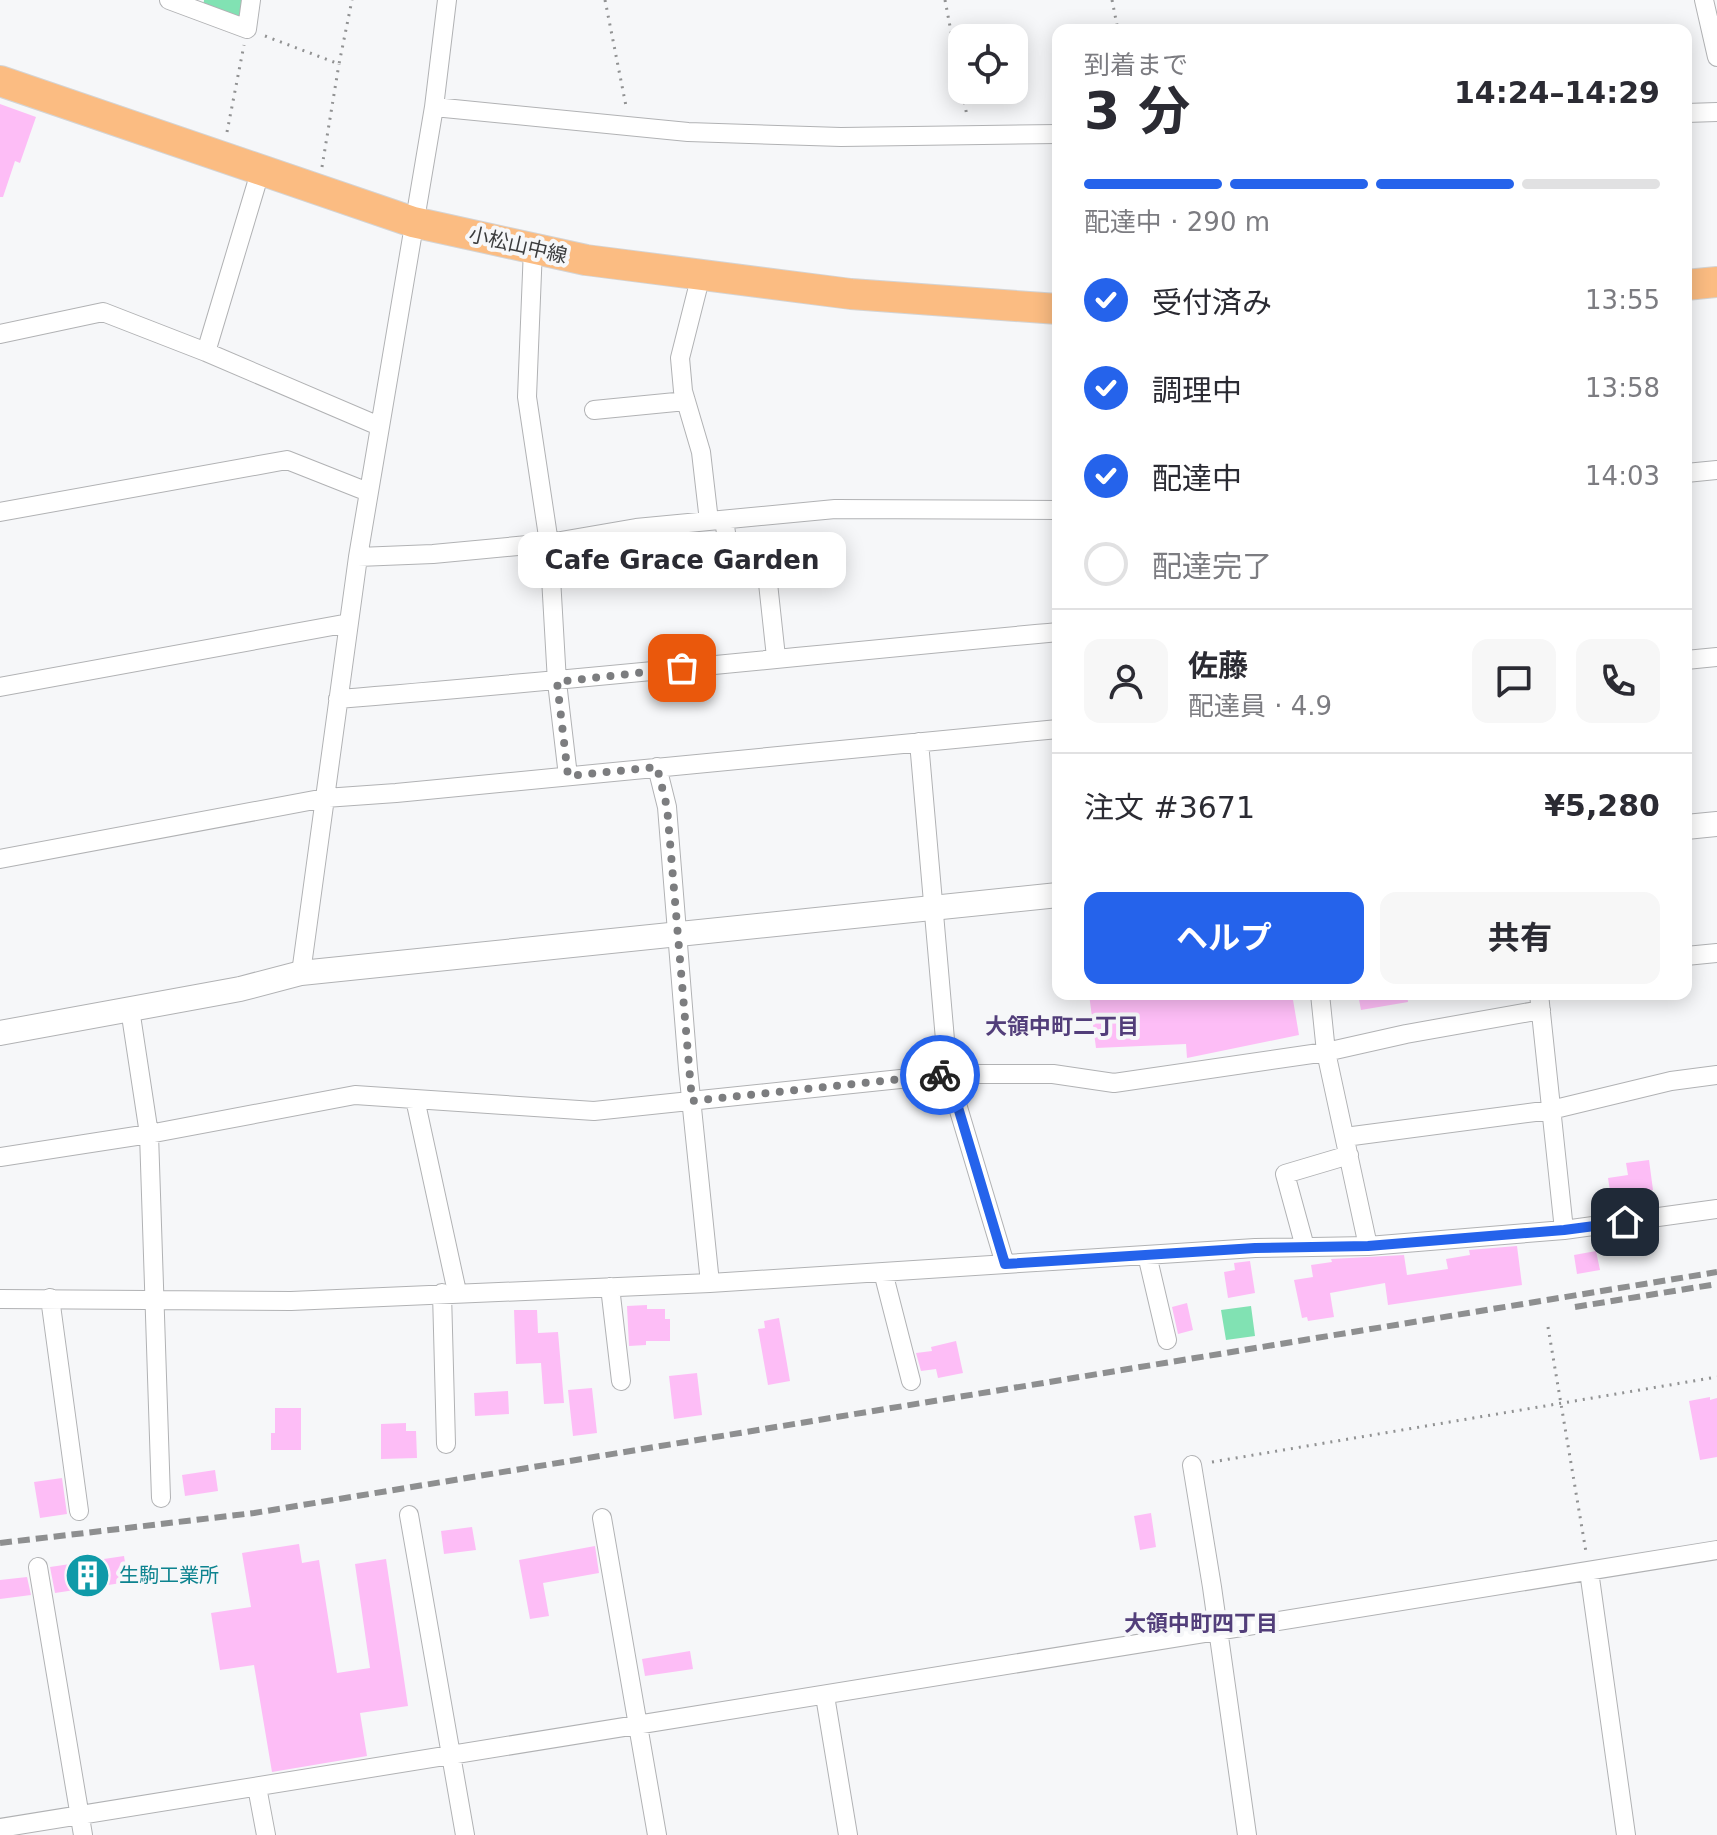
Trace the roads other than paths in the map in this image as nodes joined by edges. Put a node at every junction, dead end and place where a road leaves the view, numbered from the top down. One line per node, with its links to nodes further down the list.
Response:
1 (169, 0): 2 (street)
2 (251, 0)
3 (447, 0): 7 (street)
4 (1704, 0): 5 (street)
5 (1717, 57)
6 (0, 81): 11 (main road, 小松山中線)
7 (434, 107): 10 (street); 12 (street)
8 (1717, 112): 9 (street)
9 (1692, 113)
10 (1052, 134)
11 (261, 169): 12 (main road, 小松山中線); 19 (street)
12 (413, 222): 13 (main road, 小松山中線); 22 (street)
13 (533, 248): 14 (main road, 小松山中線); 29 (street)
14 (701, 275): 17 (main road, 小松山中線); 20 (street)
15 (1717, 282): 16 (main road)
16 (1692, 284)
17 (1052, 309)
18 (0, 334): 19 (street)
19 (206, 352): 22 (street)
20 (686, 401): 21 (street); 28 (street)
21 (594, 410)
22 (379, 426): 25 (street)
23 (1717, 470): 24 (street)
24 (1692, 472)
25 (368, 492): 27 (street); 30 (street)
26 (1052, 510): 28 (street)
27 (0, 512)
28 (716, 520): 29 (street); 33 (street)
29 (549, 543): 30 (street); 36 (street)
30 (358, 557): 31 (street)
31 (349, 623): 37 (street); 38 (street)
32 (1052, 633): 33 (street)
33 (776, 657): 36 (street)
34 (1717, 657): 35 (street)
35 (1692, 659)
36 (557, 682): 38 (street); 42 (street)
37 (0, 687)
38 (338, 699): 43 (street)
39 (1052, 730): 40 (street)
40 (919, 742): 41 (street); 48 (street)
41 (657, 767): 42 (street); 49 (street)
42 (568, 776): 43 (street)
43 (325, 798): 46 (street); 52 (street)
44 (1717, 824): 45 (street)
45 (1692, 826)
46 (0, 859)
47 (1052, 896): 48 (street)
48 (932, 907): 49 (street); 58 (street)
49 (678, 933): 52 (street); 61 (street)
50 (1717, 953): 51 (street)
51 (1692, 955)
52 (301, 973): 55 (street)
53 (1321, 1000): 57 (street)
54 (1540, 1002): 57 (street); 62 (street)
55 (130, 1009): 56 (street); 63 (street)
56 (0, 1033)
57 (1326, 1052): 58 (street); 64 (street)
58 (948, 1074): 61 (street); 71 (street)
59 (1717, 1075): 62 (street)
60 (415, 1099): 61 (street); 63 (street); 75 (street)
61 (692, 1101): 73 (street)
62 (1551, 1110): 64 (street); 67 (street)
63 (149, 1134): 65 (street); 77 (street)
64 (1347, 1146): 68 (street); 69 (street)
65 (0, 1157)
66 (1717, 1209): 67 (street)
67 (1564, 1230): 68 (street)
68 (1368, 1246): 69 (street)
69 (1305, 1247): 70 (street)
70 (1147, 1255): 71 (street); 79 (street)
71 (1005, 1264): 72 (street)
72 (883, 1272): 73 (street); 81 (street)
73 (710, 1283): 74 (street)
74 (610, 1287): 75 (street); 80 (street)
75 (450, 1292): 77 (street); 82 (street)
76 (50, 1298): 77 (street); 78 (street); 85 (street)
77 (156, 1298): 84 (street)
78 (0, 1299)
79 (1167, 1340)
80 (621, 1381)
81 (911, 1381)
82 (446, 1444)
83 (1192, 1465): 91 (street)
84 (161, 1498)
85 (79, 1511)
86 (409, 1515): 94 (street)
87 (602, 1518): 93 (street)
88 (1717, 1550): 90 (street)
89 (38, 1567): 96 (street)
90 (1589, 1571): 91 (street); 104 (street)
91 (1218, 1632): 92 (street); 103 (street)
92 (825, 1696): 93 (street); 102 (street)
93 (638, 1726): 94 (street); 101 (street)
94 (452, 1755): 95 (street); 100 (street)
95 (257, 1787): 96 (street); 99 (street)
96 (81, 1815): 97 (street); 98 (street)
97 (0, 1828)
98 (83, 1835)
99 (266, 1835)
100 (465, 1835)
101 (657, 1835)
102 (848, 1835)
103 (1247, 1835)
104 (1626, 1835)

